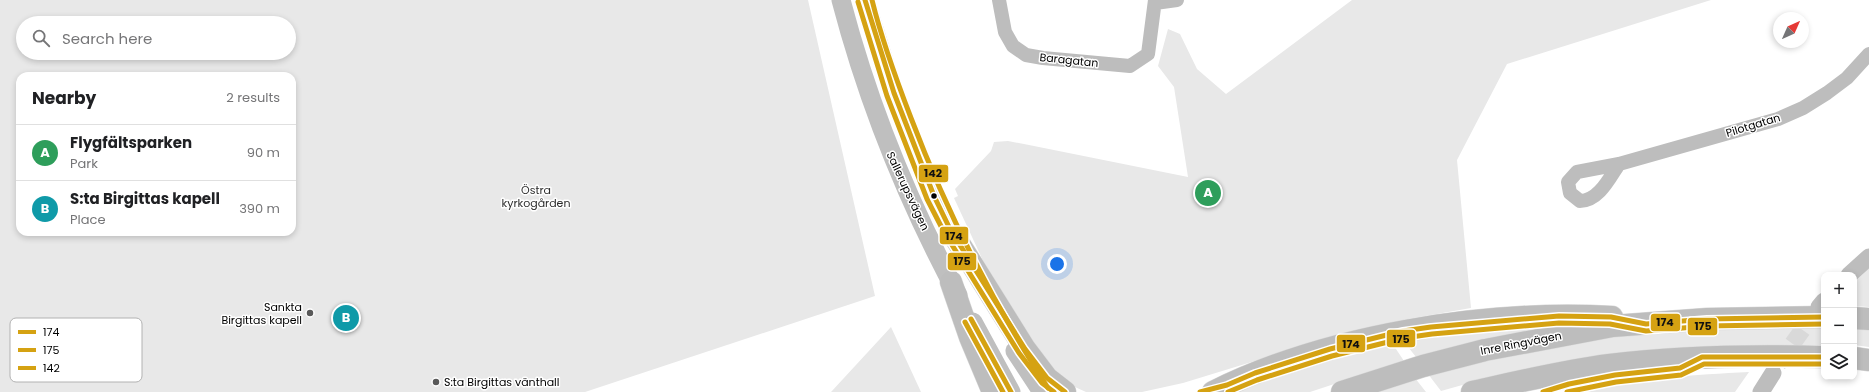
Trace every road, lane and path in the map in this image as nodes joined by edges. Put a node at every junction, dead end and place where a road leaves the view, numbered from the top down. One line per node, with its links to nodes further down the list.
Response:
1 (841, 0): 11 (main road, Sallerupsvägen)
2 (999, 0): 5 (street, Baragatan)
3 (1177, 0): 5 (street)
4 (866, 2): 8 (main road, Sallerupsvägen)
5 (1155, 2)
6 (1869, 54): 7 (street, Pilotgatan)
7 (1619, 164)
8 (950, 229): 24 (main road, Sallerupsvägen); 25 (highway)
9 (1869, 257): 10 (street)
10 (1852, 272)
11 (951, 282): 22 (highway); 23 (main road, Sallerupsvägen)
12 (1821, 308): 15 (highway, Inre Ringvägen)
13 (1857, 318): 14 (highway)
14 (1869, 319)
15 (1646, 324): 21 (highway); 27 (highway, Inre Ringvägen)
16 (1702, 357): 17 (highway); 28 (highway); 29 (highway)
17 (1821, 357)
18 (1857, 358): 19 (highway)
19 (1869, 360)
20 (1773, 373): 30 (street)
21 (1220, 388): 26 (highway)
22 (993, 392)
23 (1011, 392)
24 (1042, 392)
25 (1065, 392)
26 (1200, 392)
27 (1342, 392)
28 (1472, 392)
29 (1543, 392)
30 (1761, 392)

